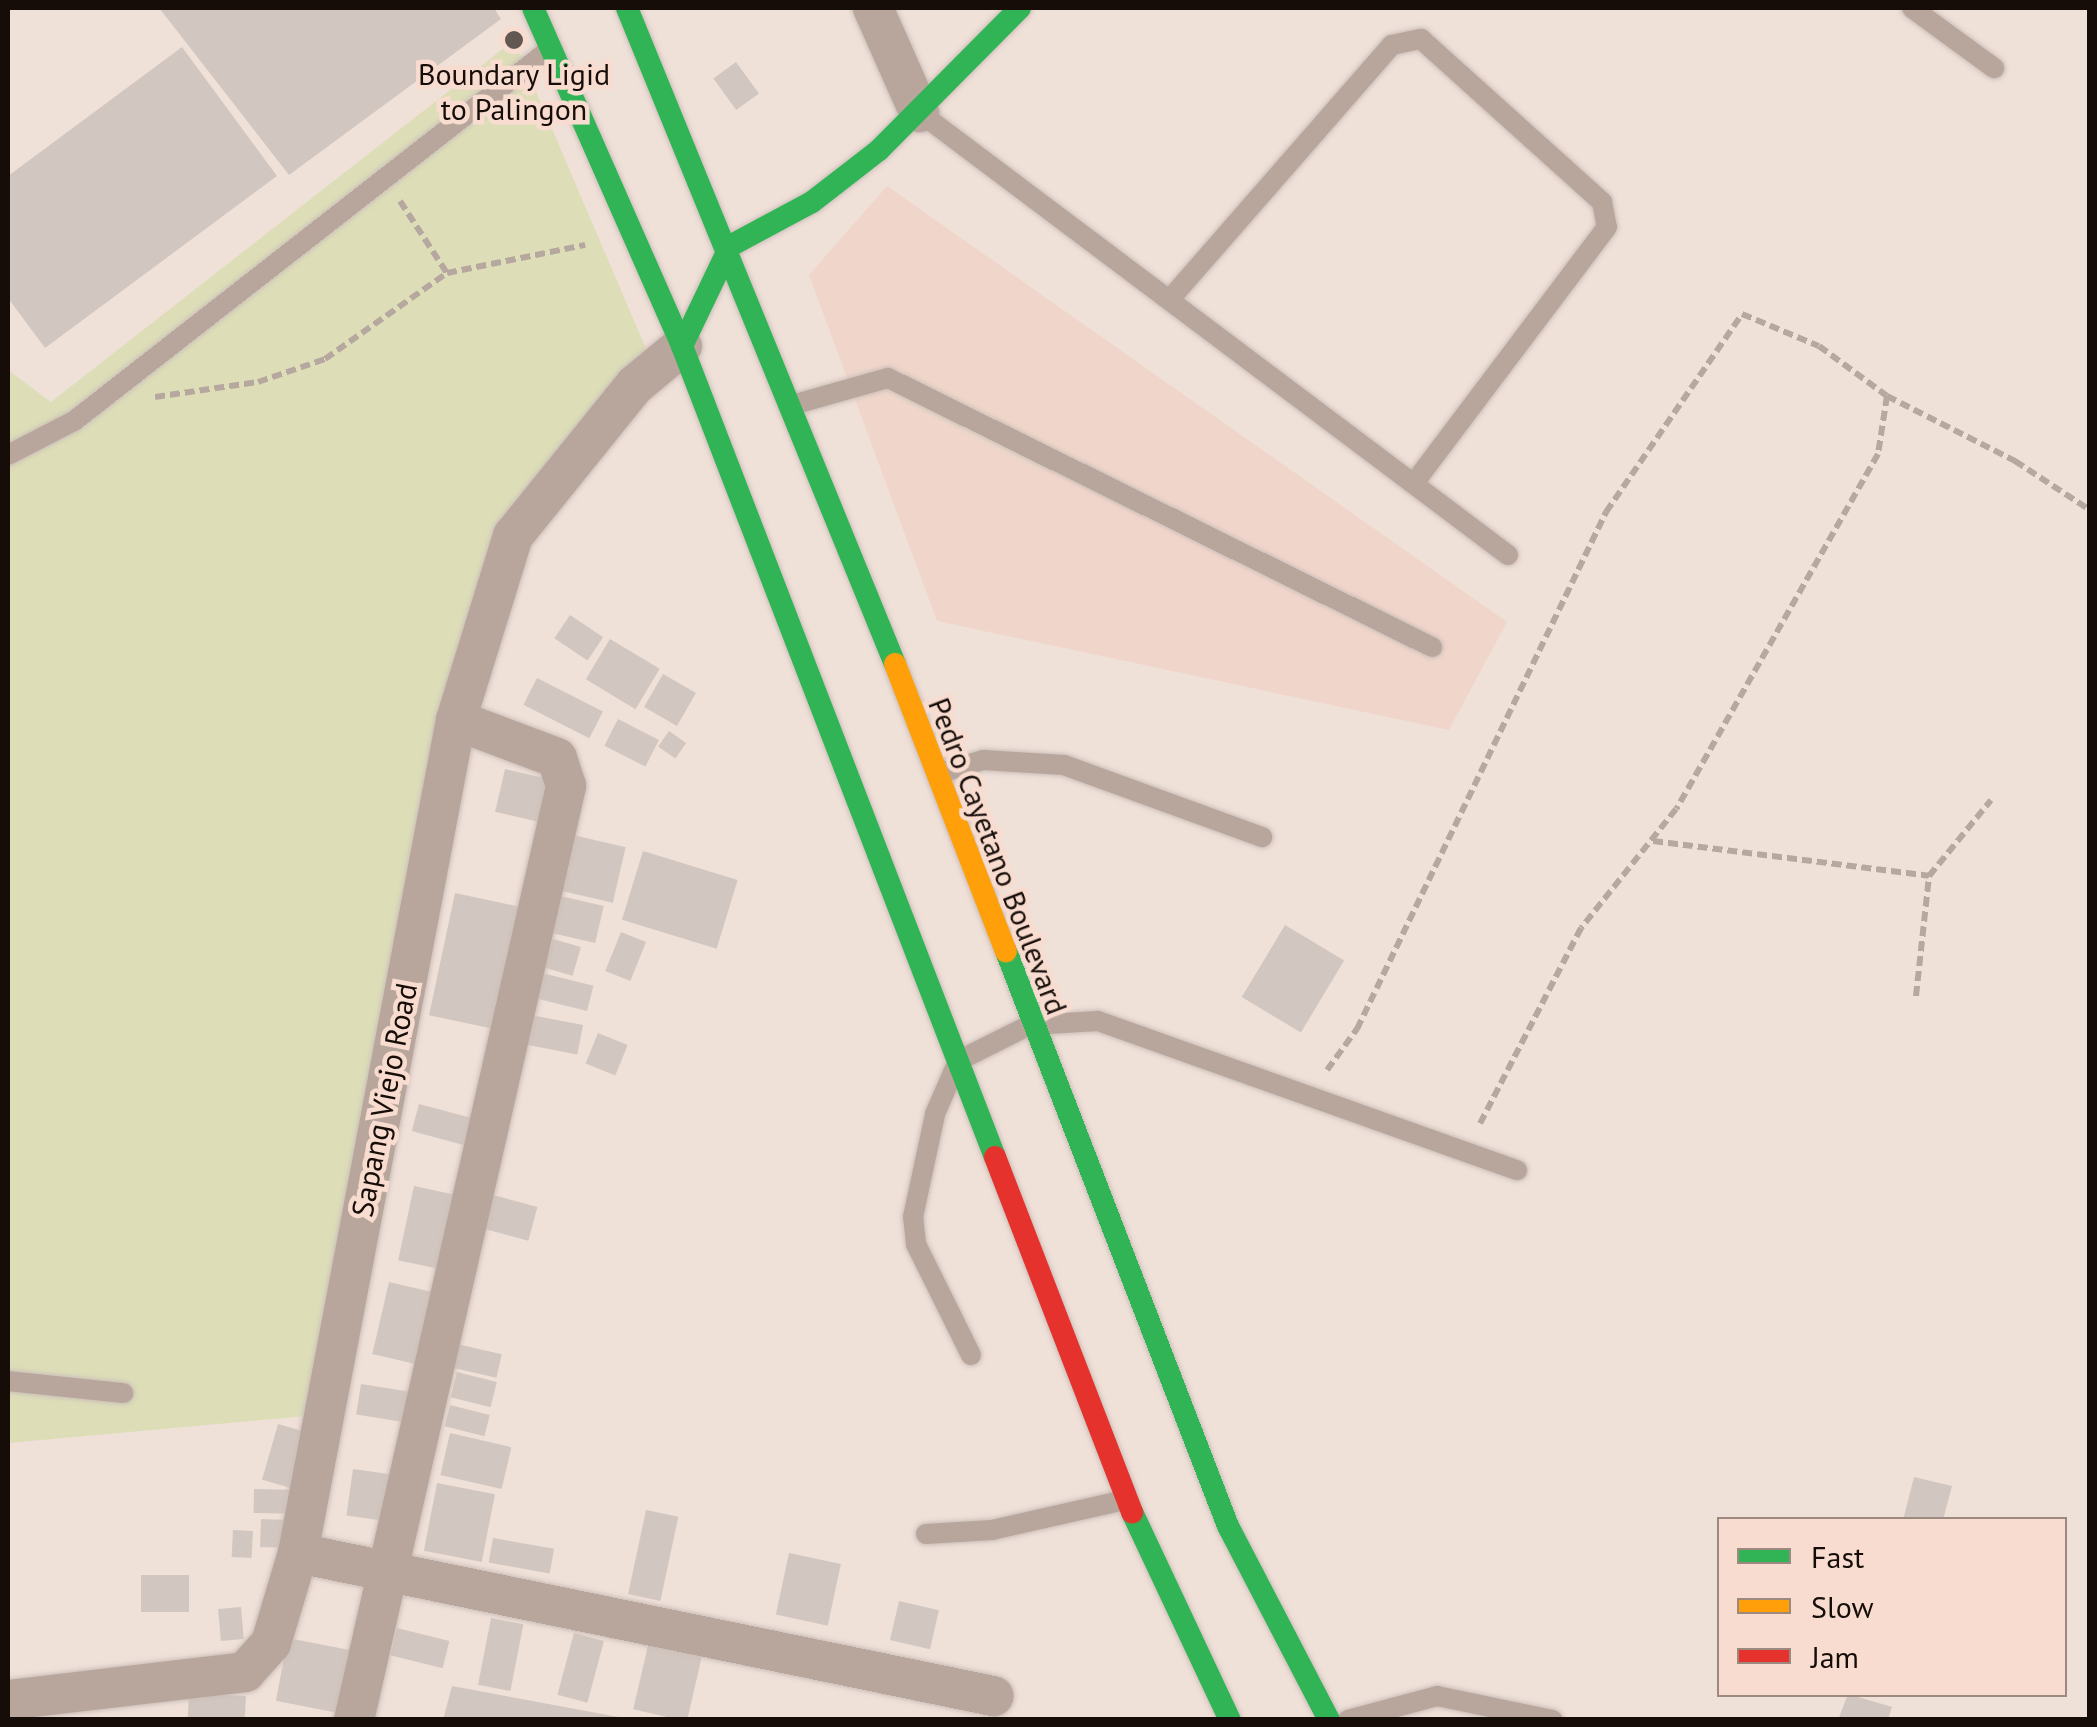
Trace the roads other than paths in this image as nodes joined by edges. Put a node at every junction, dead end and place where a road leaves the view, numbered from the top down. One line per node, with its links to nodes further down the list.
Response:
1 (533, 8): 6 (main road)
2 (627, 8): 9 (main road, Pedro Cayetano Boulevard)
3 (873, 8): 8 (street)
4 (1020, 8): 8 (main road)
5 (1912, 8): 7 (lane)
6 (551, 48): 11 (main road); 13 (lane)
7 (1994, 68)
8 (919, 112): 9 (main road); 10 (lane)
9 (730, 246): 11 (main road); 12 (main road, Pedro Cayetano Boulevard)
10 (1171, 298): 14 (lane); 14 (lane)
11 (682, 346): 17 (street, Sapang Viejo Road); 21 (main road)
12 (795, 404): 16 (lane); 18 (main road, Pedro Cayetano Boulevard)
13 (8, 455)
14 (1415, 482): 15 (lane)
15 (1508, 555)
16 (1432, 647)
17 (456, 720): 28 (street, Sapang Viejo Road); 29 (street)
18 (935, 774): 19 (lane); 20 (main road, Pedro Cayetano Boulevard)
19 (1262, 837)
20 (1030, 1025): 21 (lane); 22 (lane); 34 (main road, Pedro Cayetano Boulevard)
21 (958, 1060): 23 (lane); 26 (main road)
22 (1518, 1170)
23 (970, 1354)
24 (8, 1381): 25 (lane)
25 (123, 1393)
26 (1128, 1500): 27 (lane); 33 (main road)
27 (926, 1534)
28 (298, 1552): 29 (street); 31 (street, Sapang Viejo Road)
29 (393, 1572): 30 (street); 32 (street)
30 (993, 1696)
31 (8, 1700)
32 (354, 1720)
33 (1230, 1720)
34 (1329, 1720)
35 (1348, 1720): 36 (lane)
36 (1553, 1720)

